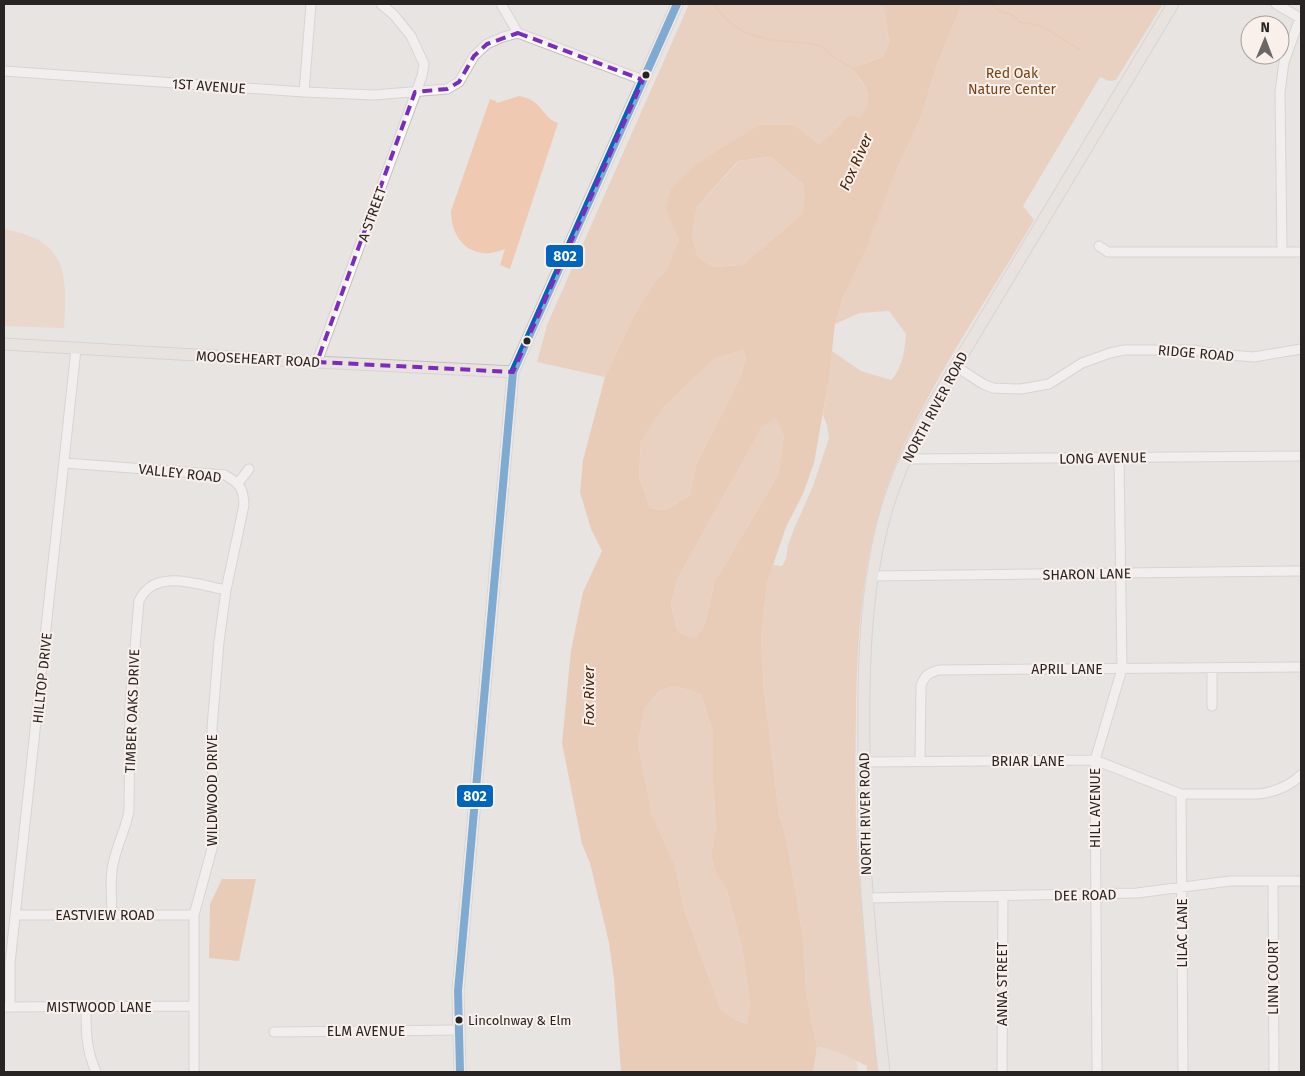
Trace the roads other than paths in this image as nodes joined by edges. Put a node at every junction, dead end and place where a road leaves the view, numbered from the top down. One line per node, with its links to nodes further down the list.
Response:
1 (311, 4): 11 (street)
2 (381, 4): 12 (street, A STREET)
3 (502, 4): 8 (street)
4 (677, 4): 10 (main road)
5 (1173, 4): 20 (main road, NORTH RIVER ROAD)
6 (1276, 4): 7 (street)
7 (1300, 18): 14 (street)
8 (518, 32): 10 (street); 12 (street, 1ST AVENUE)
9 (4, 71): 11 (street, 1ST AVENUE)
10 (643, 80): 21 (main road)
11 (304, 92): 12 (street, 1ST AVENUE)
12 (415, 92): 19 (street, A STREET)
13 (1099, 246): 14 (street)
14 (1282, 252): 15 (street)
15 (1301, 252)
16 (4, 344): 17 (main road, MOOSEHEART ROAD)
17 (76, 348): 19 (main road, MOOSEHEART ROAD); 25 (street, HILLTOP DRIVE)
18 (1301, 350): 20 (street, RIDGE ROAD)
19 (317, 362): 21 (main road, MOOSEHEART ROAD)
20 (955, 366): 24 (main road, NORTH RIVER ROAD)
21 (513, 372): 54 (main road)
22 (1301, 456): 23 (street, LONG AVENUE)
23 (1119, 458): 24 (street, LONG AVENUE); 30 (street, HILL AVENUE)
24 (906, 459): 31 (main road, NORTH RIVER ROAD)
25 (65, 463): 27 (street, VALLEY ROAD); 48 (street, HILLTOP DRIVE)
26 (249, 470): 27 (street)
27 (238, 483): 28 (street, VALLEY ROAD)
28 (236, 537): 32 (street, WILDWOOD DRIVE)
29 (1301, 572): 30 (street, SHARON LANE)
30 (1120, 573): 31 (street, SHARON LANE); 35 (street, HILL AVENUE)
31 (873, 576): 39 (main road, NORTH RIVER ROAD)
32 (226, 590): 49 (street, TIMBER OAKS DRIVE); 50 (street, WILDWOOD DRIVE)
33 (1212, 668): 34 (street, APRIL LANE); 35 (street, APRIL LANE); 36 (street)
34 (1301, 668)
35 (1122, 669): 37 (street, HILL AVENUE); 38 (street, APRIL LANE)
36 (1212, 706)
37 (1095, 760): 38 (street, BRIAR LANE); 41 (street, BRIAR LANE); 45 (street, HILL AVENUE)
38 (920, 761): 39 (street, BRIAR LANE)
39 (864, 762): 47 (main road, NORTH RIVER ROAD)
40 (1301, 775): 41 (street, BRIAR LANE)
41 (1181, 794): 44 (street, LILAC LANE)
42 (1301, 881): 43 (street, DEE ROAD)
43 (1273, 882): 44 (street, DEE ROAD); 63 (street, LINN COURT)
44 (1182, 887): 45 (street, DEE ROAD); 62 (street, LILAC LANE)
45 (1095, 895): 46 (street, DEE ROAD); 61 (street, HILL AVENUE)
46 (1003, 896): 47 (street, DEE ROAD); 60 (street, ANNA STREET)
47 (868, 898): 59 (main road, NORTH RIVER ROAD)
48 (16, 915): 49 (street, EASTVIEW ROAD); 52 (street, HILLTOP DRIVE)
49 (112, 915): 50 (street, EASTVIEW ROAD)
50 (194, 915): 51 (street, WILDWOOD DRIVE)
51 (194, 1006): 53 (street, MISTWOOD LANE); 57 (street, WILDWOOD DRIVE)
52 (7, 1007): 53 (street, MISTWOOD LANE)
53 (86, 1007): 56 (street)
54 (459, 1030): 55 (street, ELM AVENUE); 58 (main road)
55 (274, 1032)
56 (96, 1072)
57 (194, 1072)
58 (460, 1072)
59 (884, 1072)
60 (1002, 1072)
61 (1097, 1072)
62 (1183, 1072)
63 (1274, 1072)

